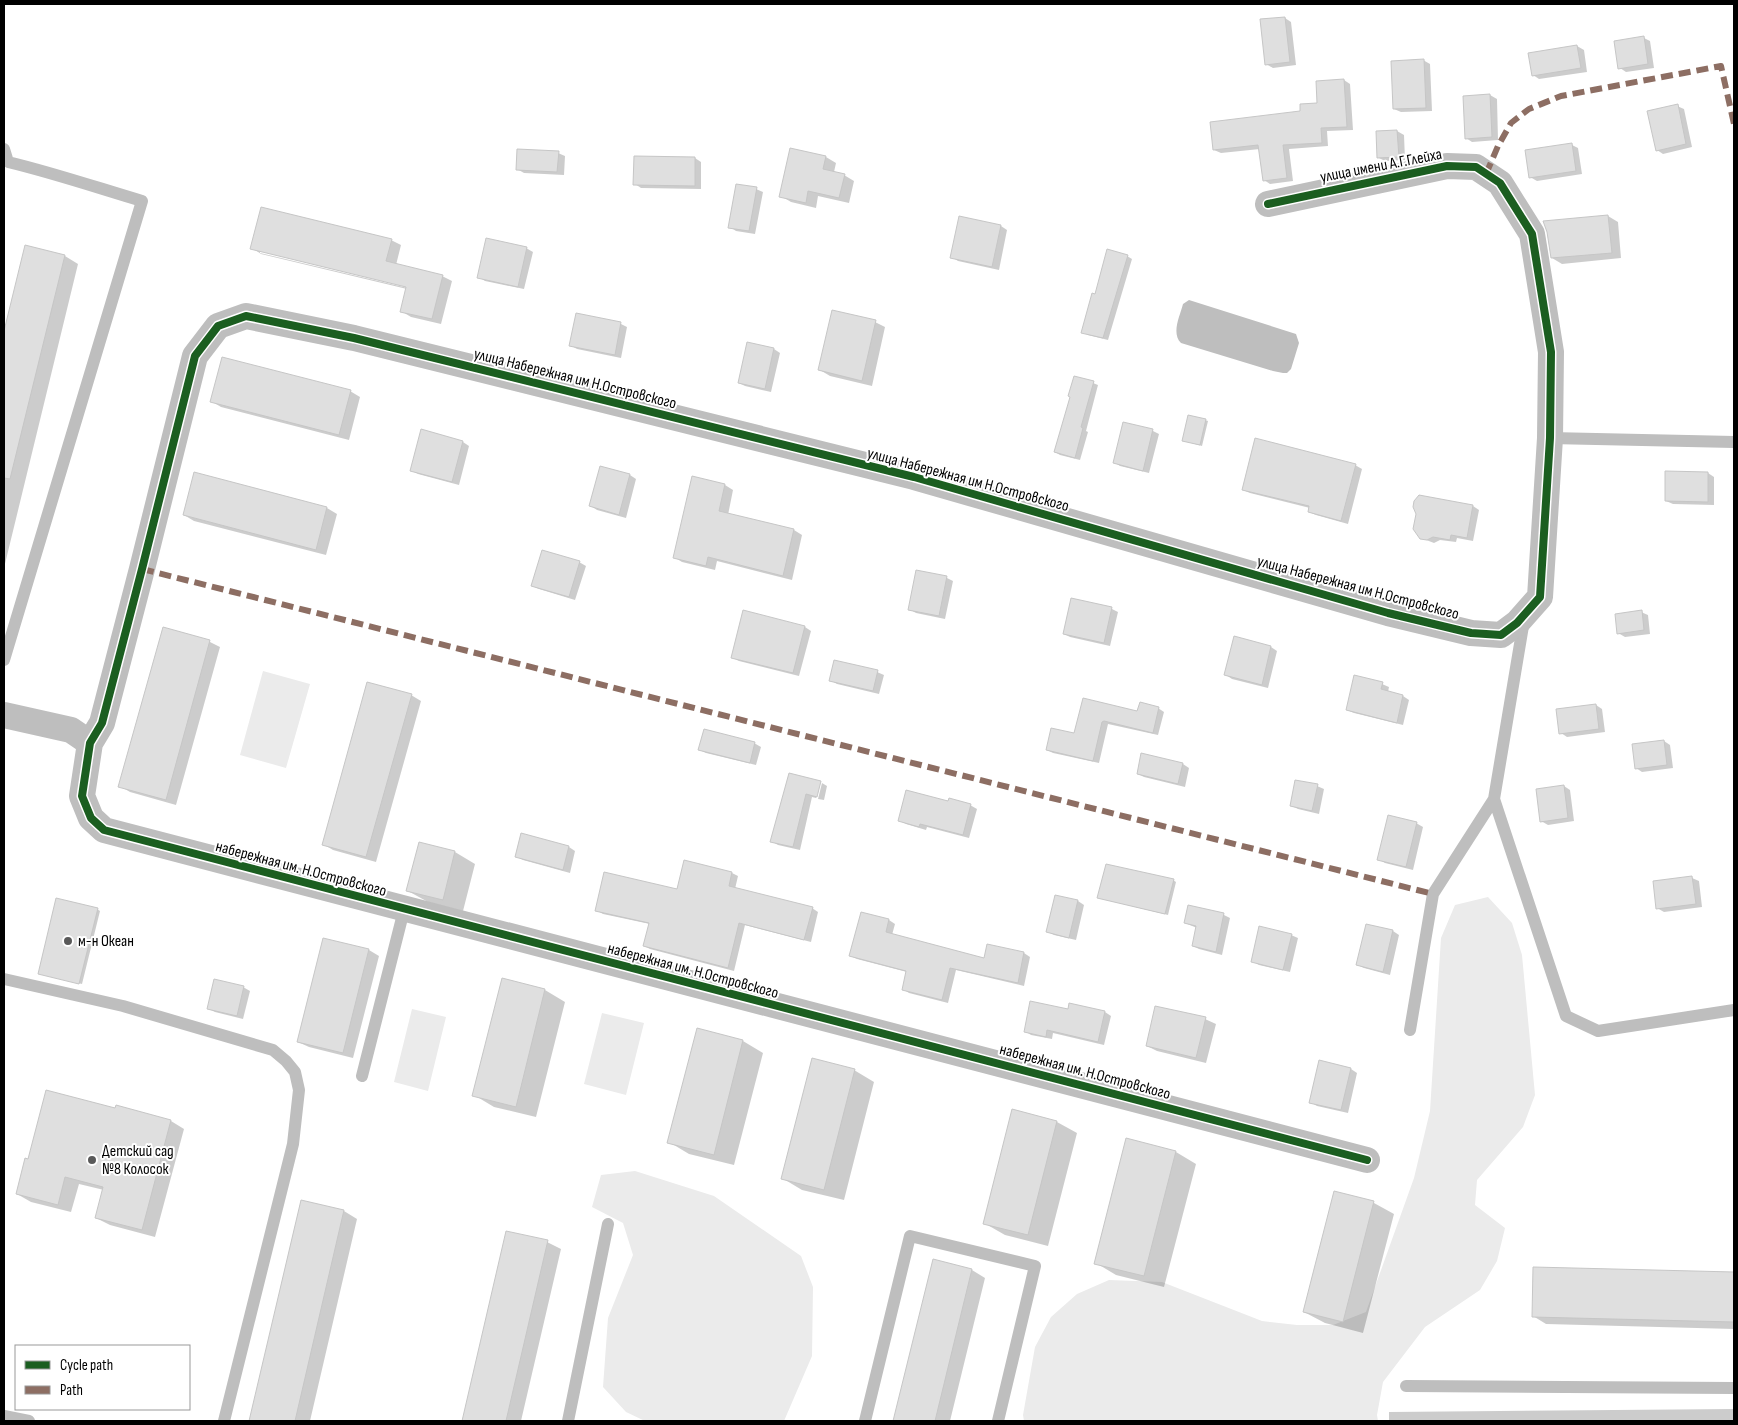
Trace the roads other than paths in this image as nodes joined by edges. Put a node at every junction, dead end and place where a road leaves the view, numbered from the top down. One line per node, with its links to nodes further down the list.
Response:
1 (4, 149): 6 (lane)
2 (1268, 204): 3 (street, улица имени А.Г.Глейха)
3 (1550, 438): 4 (lane); 5 (street, улица Набережная им Н.Островского)
4 (1734, 442)
5 (1525, 615): 8 (street, улица Набережная им Н.Островского); 9 (lane)
6 (4, 660)
7 (4, 715): 8 (street)
8 (90, 743): 10 (street, набережная им. Н.Островского)
9 (1494, 799): 12 (lane); 13 (lane)
10 (404, 910): 14 (lane); 15 (street, набережная им. Н.Островского)
11 (4, 979): 21 (lane)
12 (1734, 1010)
13 (1410, 1030)
14 (362, 1076)
15 (1367, 1160)
16 (608, 1224): 22 (lane)
17 (1406, 1386): 18 (lane)
18 (1734, 1388)
19 (4, 1416): 20 (lane)
20 (29, 1421)
21 (224, 1421)
22 (568, 1421)
23 (865, 1421): 24 (lane)
24 (998, 1421)

